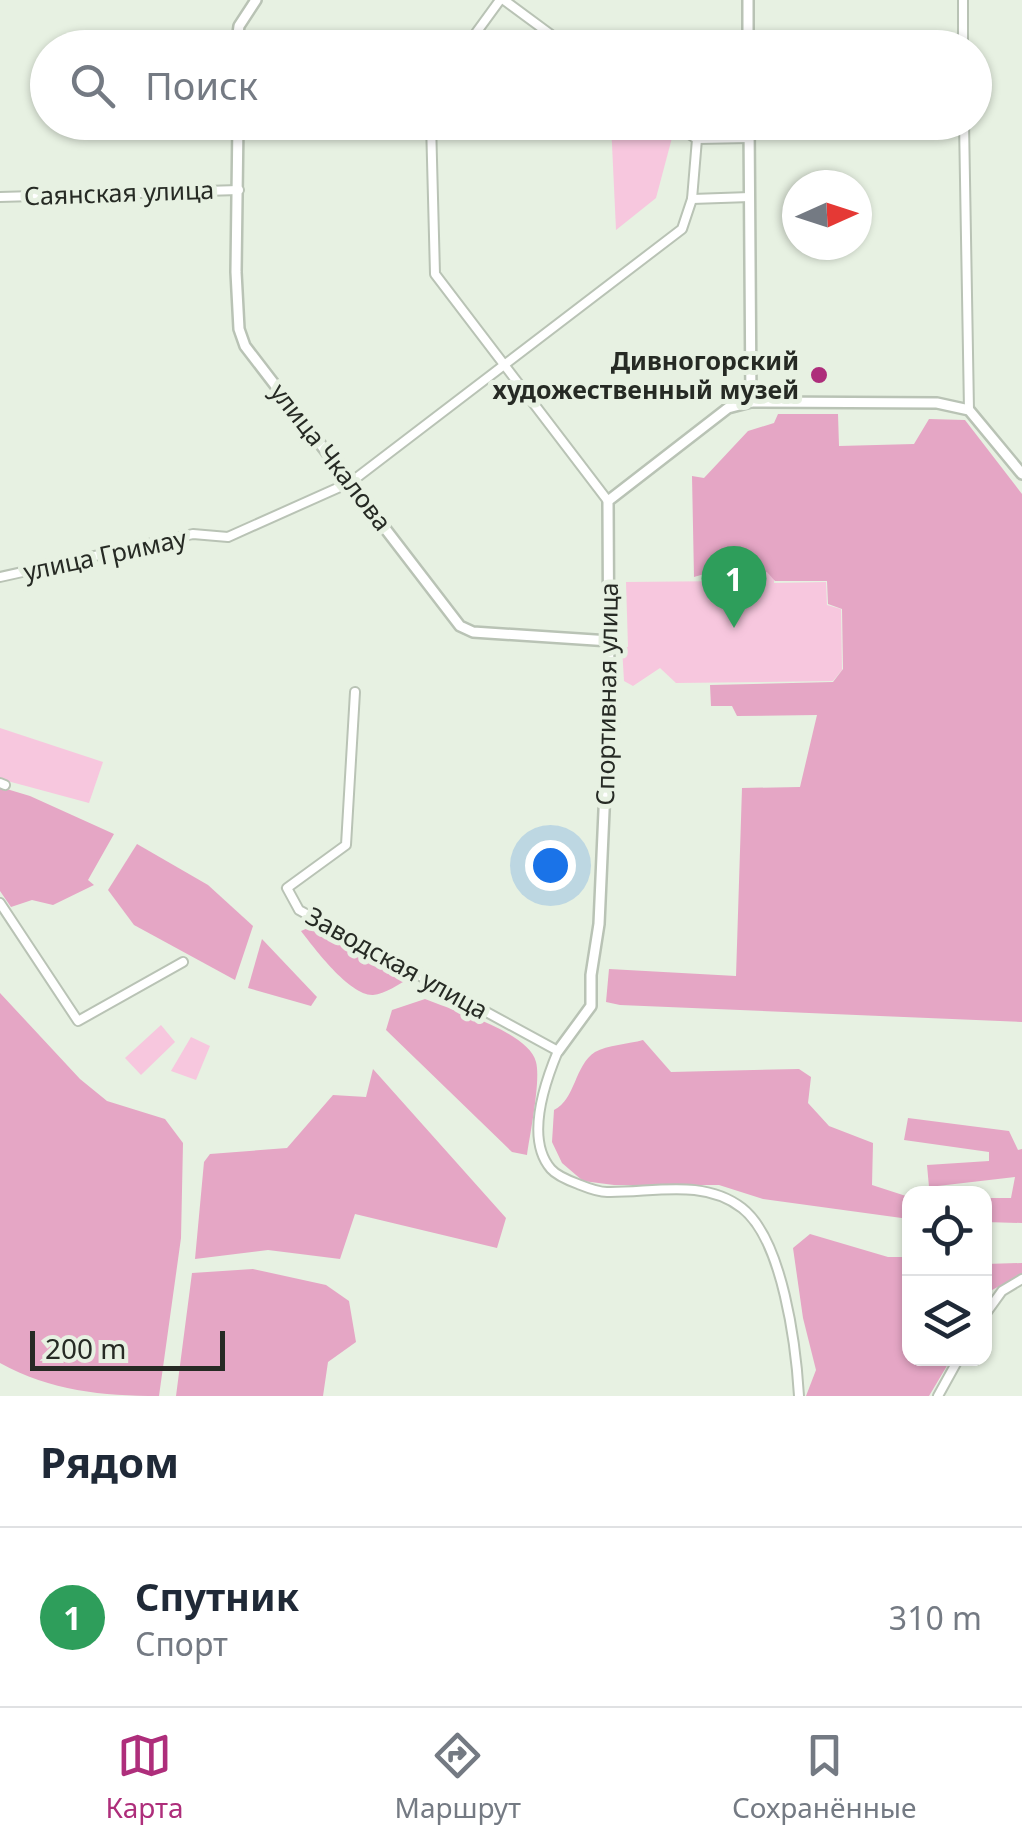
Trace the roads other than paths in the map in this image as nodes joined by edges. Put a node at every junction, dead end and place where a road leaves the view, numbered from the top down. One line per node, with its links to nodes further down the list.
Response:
1 (256, 0): 5 (main road)
2 (502, 0): 6 (street); 7 (street)
3 (748, 0): 8 (main road)
4 (963, 0): 9 (street)
5 (238, 30)
6 (478, 30)
7 (544, 30)
8 (748, 30)
9 (963, 30)
10 (238, 140): 15 (main road, улица Чкалова)
11 (431, 140): 19 (street)
12 (697, 140): 18 (street)
13 (749, 140): 16 (main road)
14 (964, 140): 21 (street)
15 (239, 190): 17 (street, Саянская улица); 23 (main road, улица Чкалова)
16 (750, 196): 18 (street); 20 (main road)
17 (0, 197)
18 (692, 198): 19 (street, улица Гримау)
19 (504, 364): 23 (street, улица Гримау); 24 (street)
20 (750, 402): 21 (main road); 24 (main road)
21 (970, 410): 22 (main road)
22 (1022, 474)
23 (351, 482): 25 (street, улица Гримау); 26 (main road, улица Чкалова)
24 (608, 501): 26 (main road, Спортивная улица)
25 (0, 578)
26 (610, 641): 30 (main road, Спортивная улица)
27 (355, 692): 30 (street, Заводская улица)
28 (0, 903): 29 (street)
29 (182, 962)
30 (558, 1051): 34 (street)
31 (1022, 1279): 32 (street)
32 (992, 1305)
33 (955, 1366): 35 (street)
34 (799, 1396)
35 (938, 1396)

